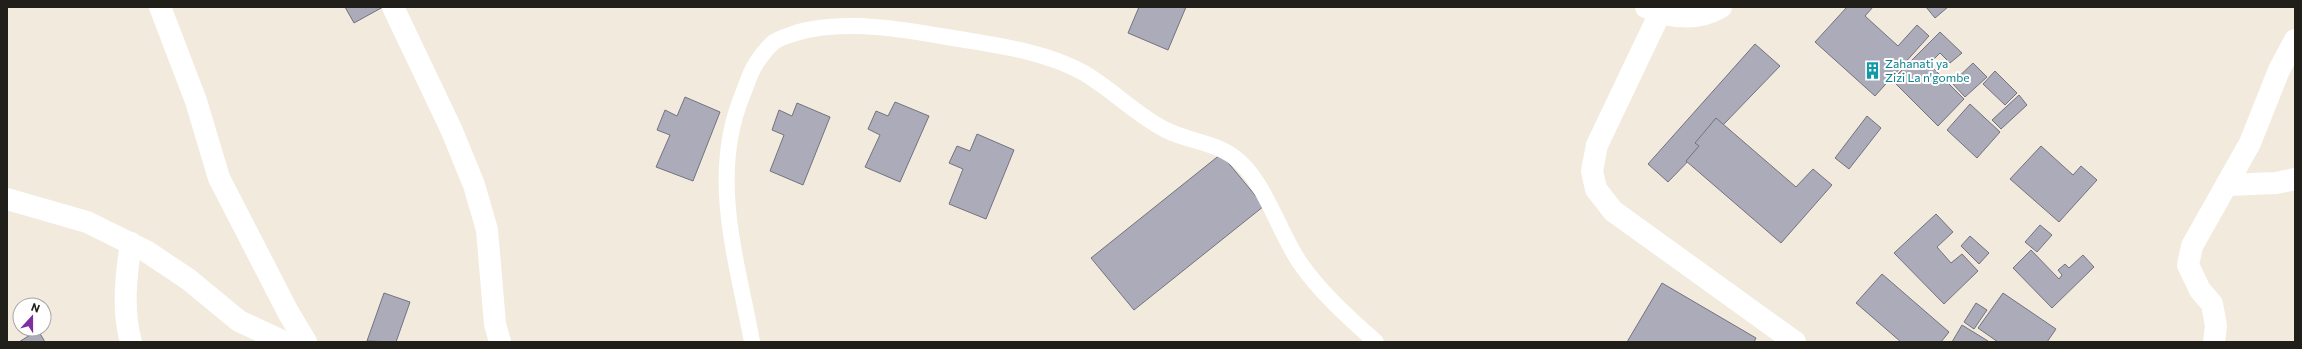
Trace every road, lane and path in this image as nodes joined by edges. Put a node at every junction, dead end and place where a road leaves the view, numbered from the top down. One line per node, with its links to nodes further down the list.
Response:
1 (160, 7): 12 (street)
2 (393, 7): 13 (street)
3 (1721, 7): 4 (street)
4 (1653, 10): 16 (street)
5 (2295, 40): 7 (street)
6 (2295, 179): 7 (street)
7 (2228, 185): 17 (street)
8 (7, 199): 9 (street)
9 (131, 243): 10 (street); 11 (street)
10 (131, 342)
11 (284, 342)
12 (306, 342)
13 (500, 342)
14 (752, 342): 15 (lane)
15 (1376, 342)
16 (1795, 342)
17 (2214, 342)

